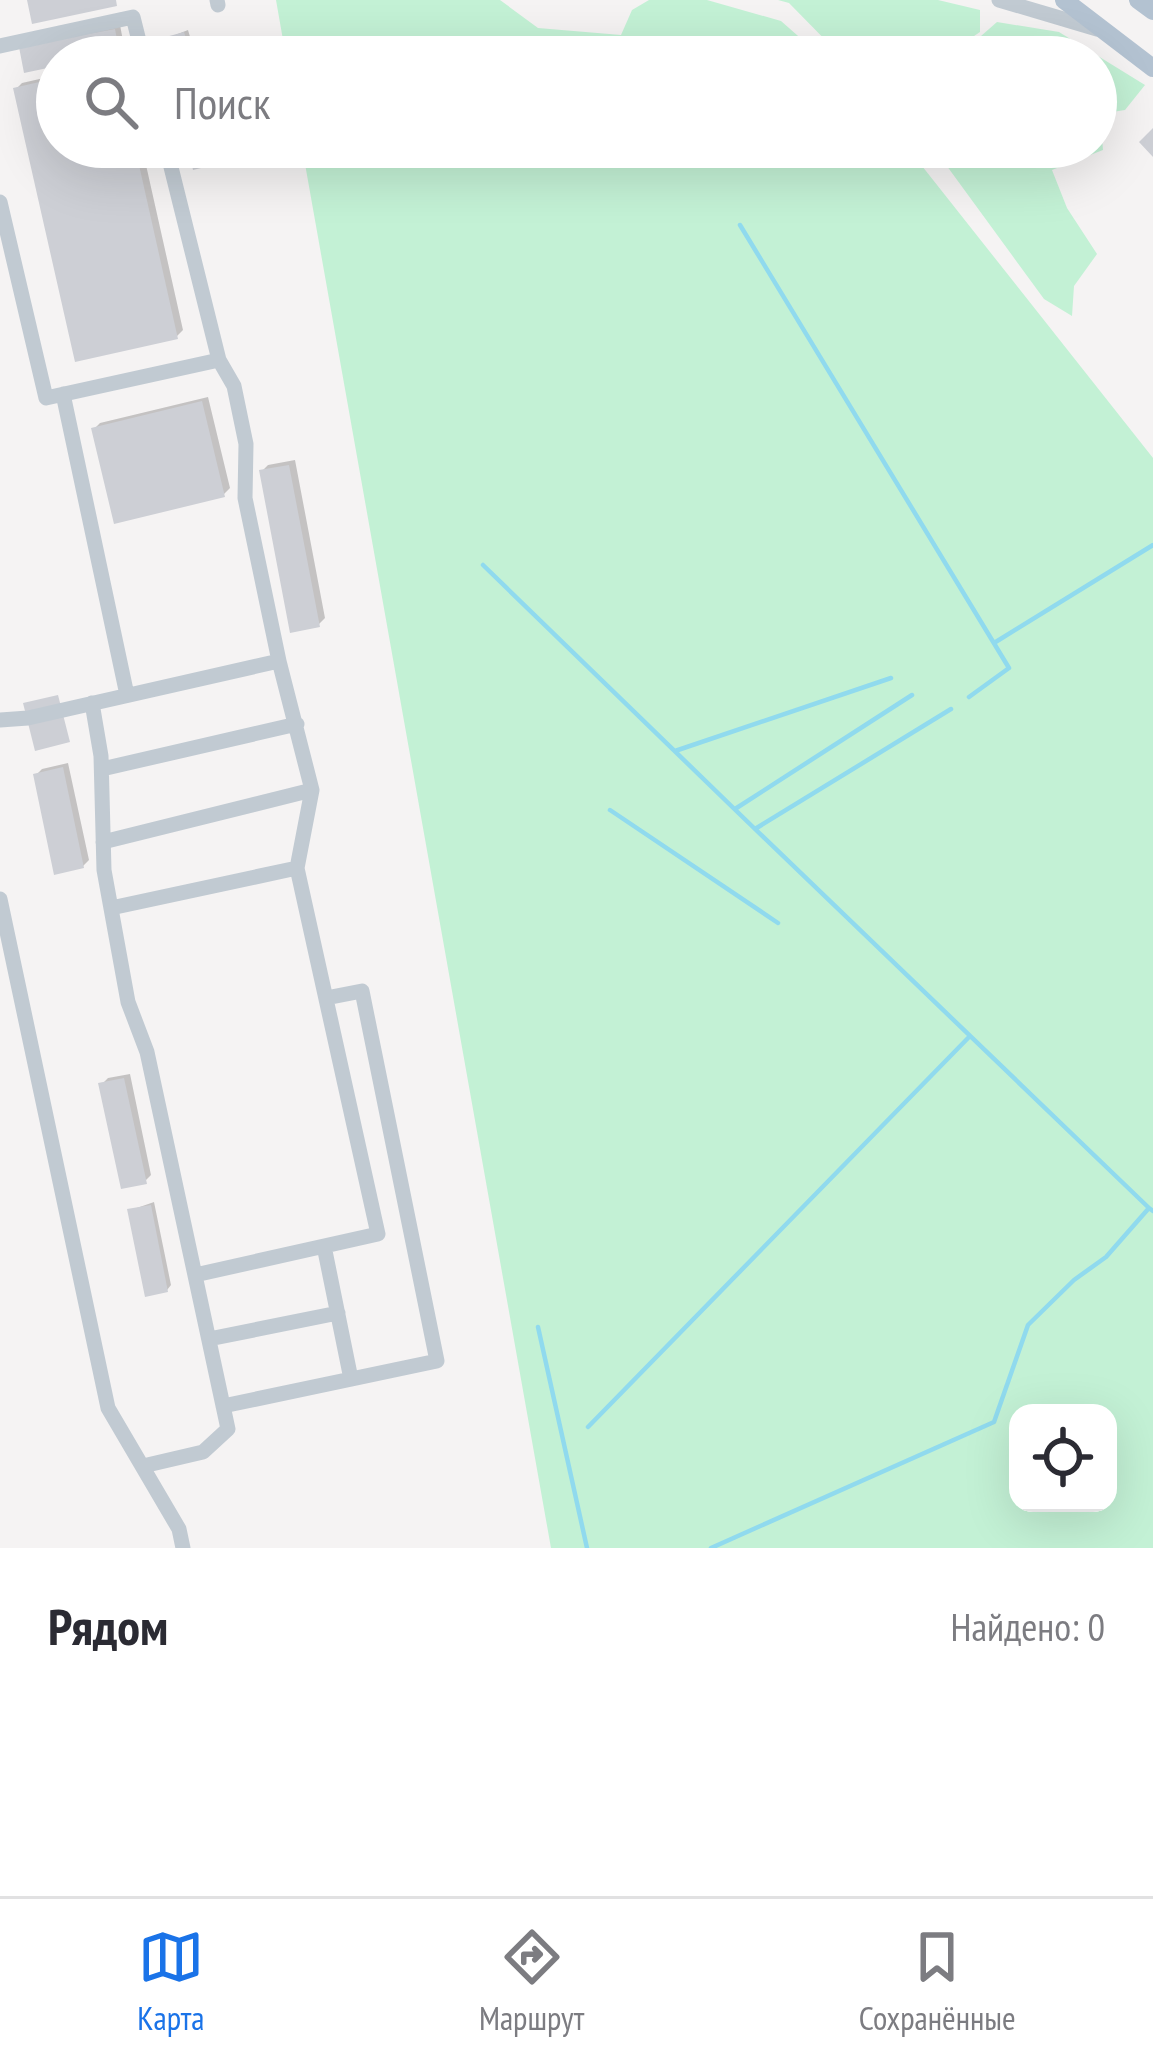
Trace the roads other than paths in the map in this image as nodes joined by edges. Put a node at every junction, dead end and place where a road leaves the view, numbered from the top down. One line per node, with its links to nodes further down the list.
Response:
1 (999, 0): 5 (street)
2 (1064, 0): 5 (main road)
3 (1138, 0): 4 (main road)
4 (1153, 11)
5 (1106, 32): 8 (main road)
6 (46, 36): 7 (street)
7 (138, 36)
8 (1111, 36)
9 (36, 38): 11 (street)
10 (1117, 40): 12 (main road)
11 (0, 46)
12 (1153, 68)
13 (171, 168): 15 (street)
14 (0, 202): 16 (street)
15 (219, 359): 16 (street); 17 (street)
16 (63, 394): 18 (street)
17 (279, 661): 18 (street); 21 (street)
18 (128, 695): 19 (street)
19 (92, 704): 20 (street); 22 (street)
20 (0, 720)
21 (297, 724): 22 (street); 23 (street)
22 (102, 769): 24 (street)
23 (312, 790): 24 (street); 25 (street)
24 (103, 842): 27 (street)
25 (297, 868): 27 (street); 28 (street)
26 (0, 899): 35 (street)
27 (111, 908): 30 (street)
28 (326, 998): 29 (street); 33 (street)
29 (324, 1246): 30 (street); 31 (street)
30 (195, 1275): 32 (street)
31 (338, 1313): 32 (street); 33 (street)
32 (209, 1339): 34 (street)
33 (351, 1379): 34 (street)
34 (223, 1406): 35 (street)
35 (143, 1466): 36 (street)
36 (183, 1548)

